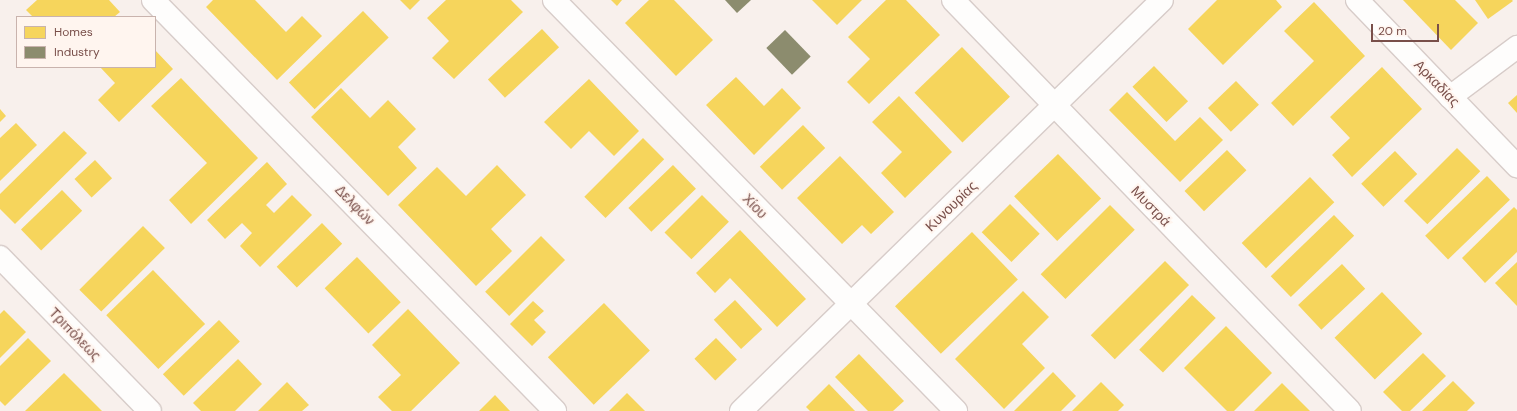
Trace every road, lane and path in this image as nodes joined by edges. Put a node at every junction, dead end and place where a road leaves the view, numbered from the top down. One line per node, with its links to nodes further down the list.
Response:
1 (153, 0): 13 (street, Δελφών)
2 (554, 0): 11 (street, Χίου)
3 (953, 0): 8 (street, Μυστρά)
4 (1162, 0): 8 (street, Κυνουρίας)
5 (1357, 0): 7 (street, Αρκαδίας)
6 (1517, 47): 7 (street)
7 (1450, 96): 9 (street, Αρκαδίας)
8 (1053, 106): 11 (street, Κυνουρίας); 16 (street, Μυστρά)
9 (1517, 166)
10 (0, 257): 12 (street, Τριπόλεως)
11 (850, 304): 14 (street, Κυνουρίας); 15 (street, Χίου)
12 (150, 411)
13 (555, 411)
14 (741, 411)
15 (956, 411)
16 (1350, 411)

